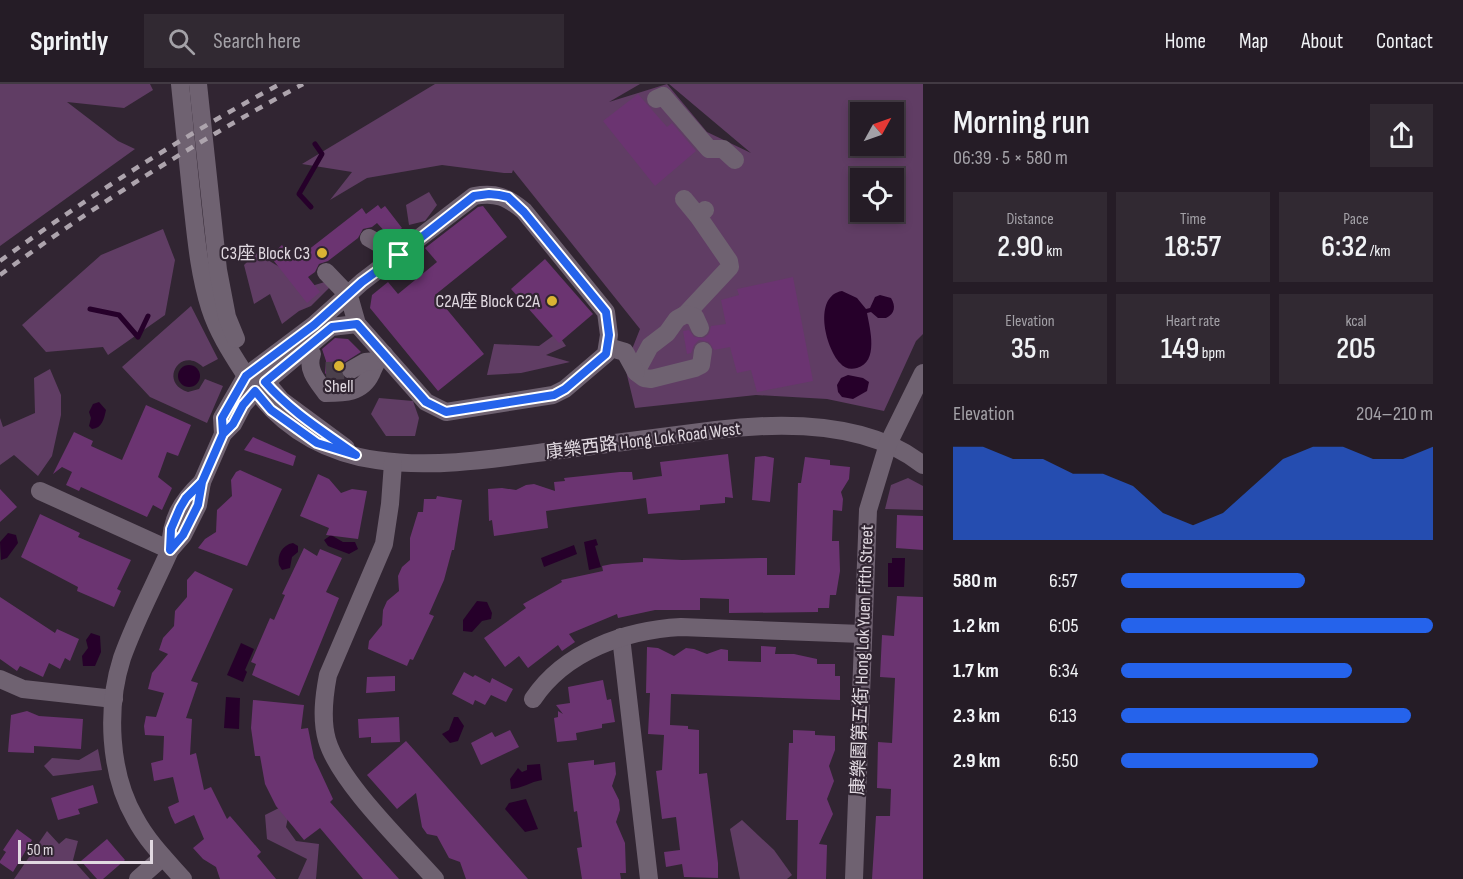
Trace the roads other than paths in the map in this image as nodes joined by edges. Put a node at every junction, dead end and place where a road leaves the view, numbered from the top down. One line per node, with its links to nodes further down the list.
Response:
1 (180, 84): 21 (street)
2 (198, 84): 21 (street)
3 (656, 99): 4 (street)
4 (735, 160)
5 (684, 200): 10 (street)
6 (369, 238): 7 (street)
7 (399, 255): 9 (street); 13 (street)
8 (326, 272): 9 (street)
9 (349, 297): 11 (street); 21 (street)
10 (686, 314): 12 (street); 19 (street)
11 (357, 324): 14 (street); 16 (street)
12 (700, 328)
13 (608, 347): 16 (street); 19 (street)
14 (309, 350): 16 (street); 18 (street); 21 (street)
15 (703, 351): 19 (street)
16 (380, 358): 17 (street)
17 (351, 370)
18 (326, 371)
19 (636, 372)
20 (923, 373): 22 (street, 康樂園第五街 Hong Lok Yuen Fifth Street)
21 (255, 379): 23 (street, 康樂西路 Hong Lok Road West); 26 (street)
22 (888, 444): 23 (street, 康樂西路 Hong Lok Road West); 24 (street, 康樂西路 Hong Lok Road West); 27 (street, 康樂園第五街 Hong Lok Yuen Fifth Street)
23 (393, 462): 35 (street)
24 (923, 465)
25 (40, 491): 26 (street)
26 (170, 550): 30 (street)
27 (862, 634): 28 (street); 37 (street, 康樂園第五街 Hong Lok Yuen Fifth Street)
28 (621, 637): 31 (street); 36 (street)
29 (0, 679): 30 (street)
30 (114, 699): 32 (street)
31 (532, 699)
32 (163, 857): 33 (street); 34 (street)
33 (138, 879)
34 (183, 879)
35 (435, 879)
36 (649, 879)
37 (854, 879)

